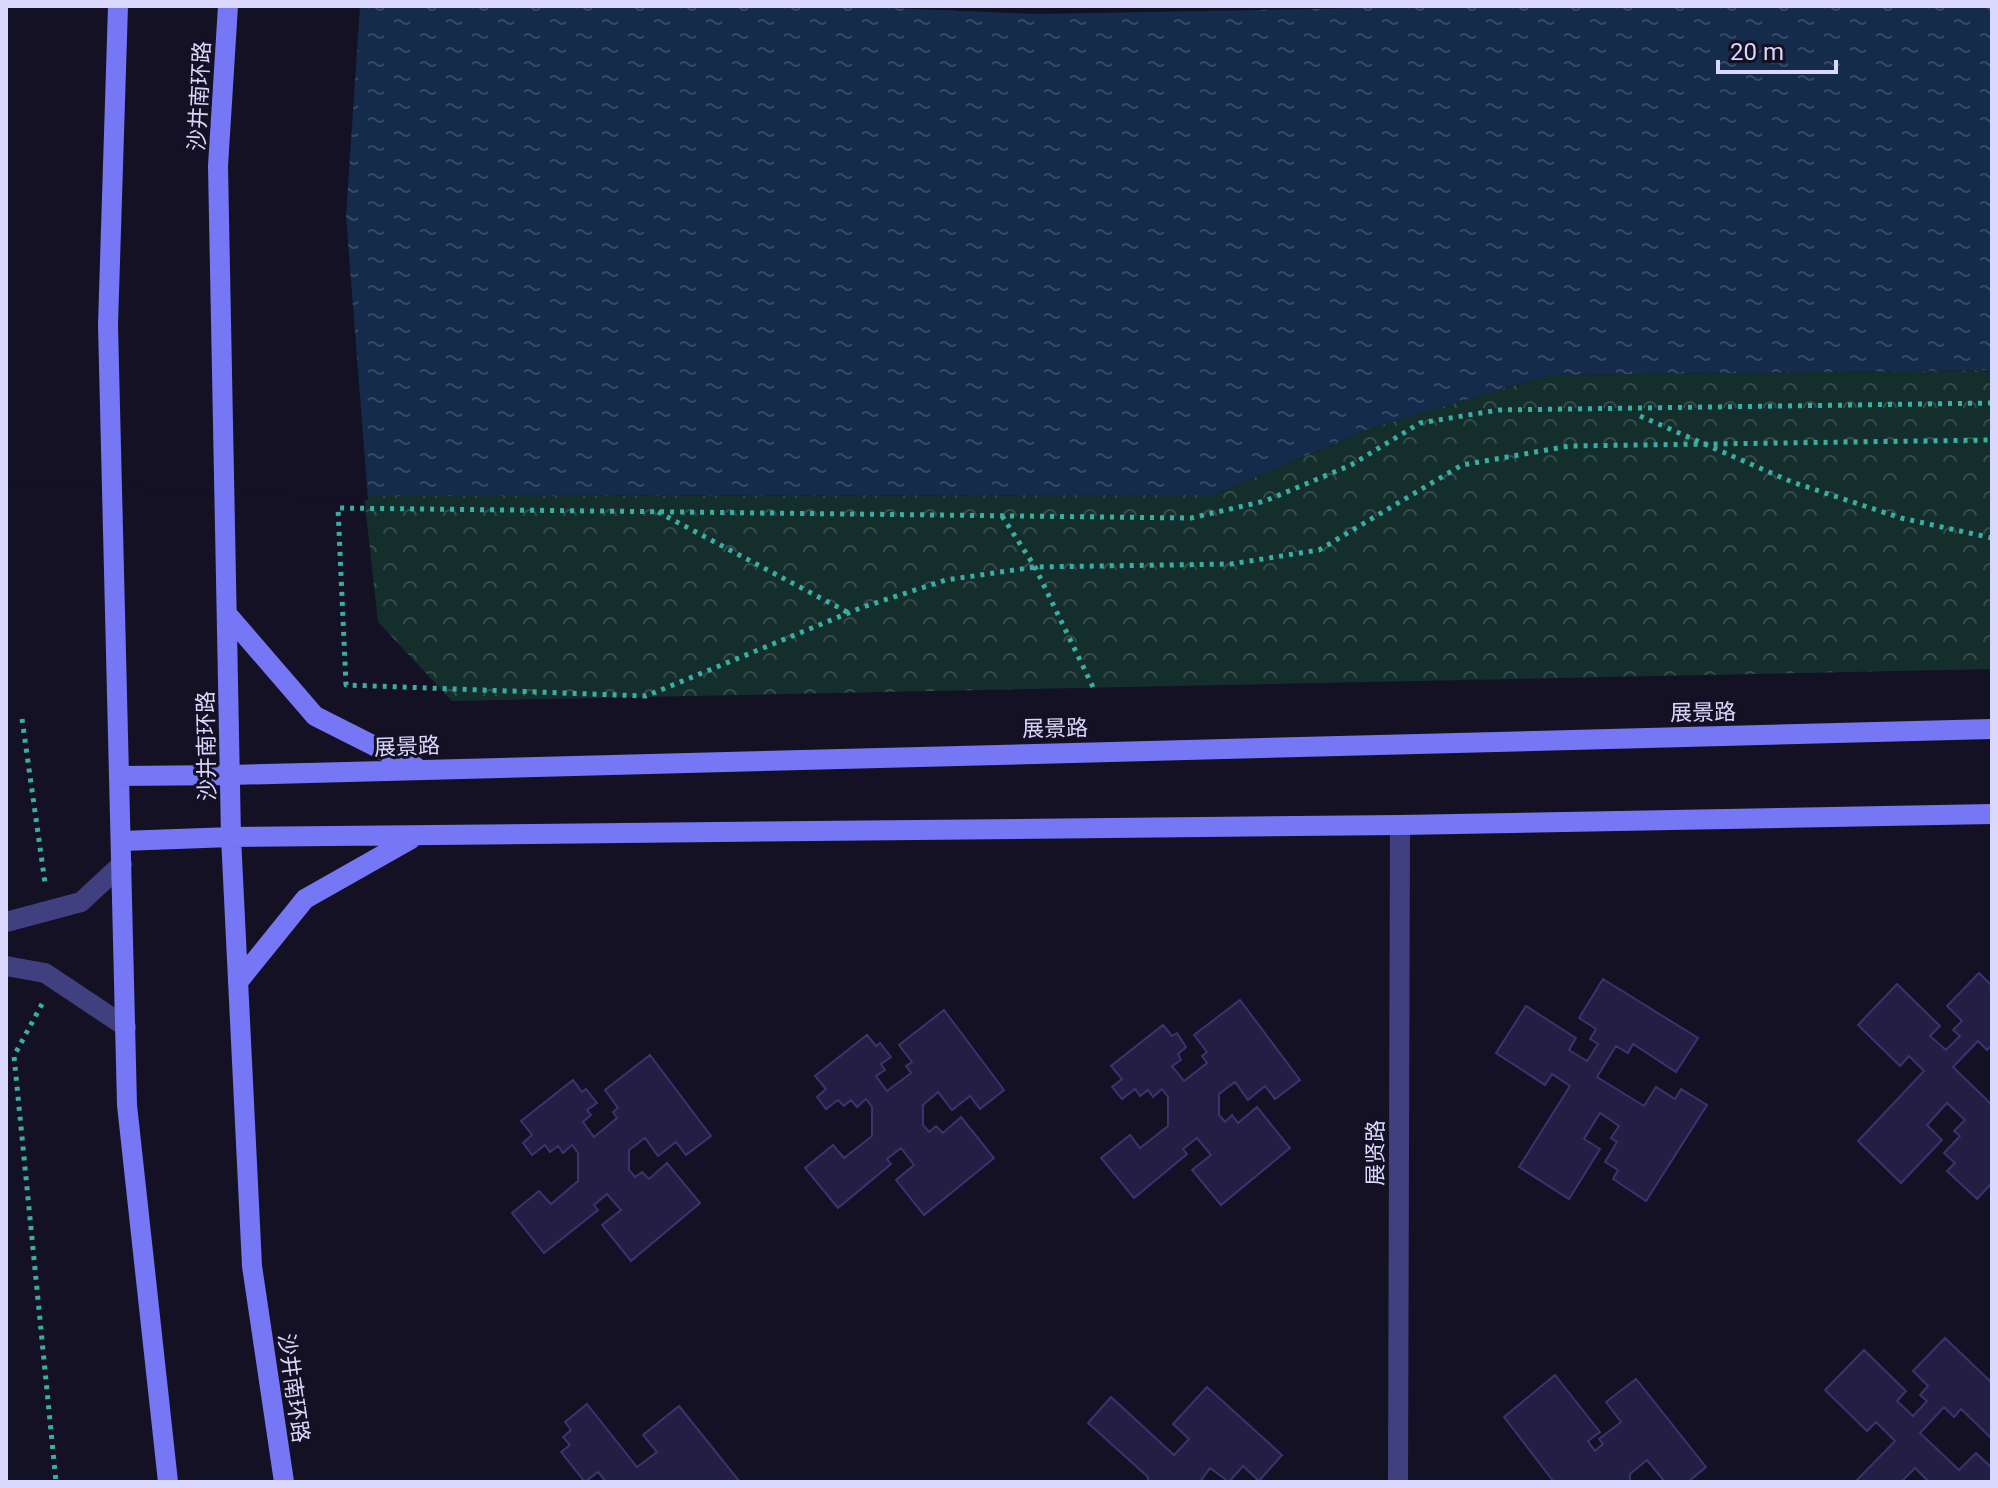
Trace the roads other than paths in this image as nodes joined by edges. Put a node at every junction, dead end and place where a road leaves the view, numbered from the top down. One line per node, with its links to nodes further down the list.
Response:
1 (118, 6): 7 (main road)
2 (228, 6): 3 (main road, 沙井南环路)
3 (227, 614): 5 (main road); 6 (main road, 沙井南环路)
4 (1992, 729): 5 (main road, 展景路)
5 (420, 769): 6 (main road, 展景路)
6 (230, 775): 7 (main road, 展景路); 10 (main road, 沙井南环路)
7 (119, 776): 12 (main road)
8 (1992, 814): 9 (main road)
9 (1400, 825): 11 (main road); 20 (street, 展贤路)
10 (231, 837): 11 (main road); 12 (main road); 16 (main road, 沙井南环路)
11 (415, 837): 16 (main road)
12 (122, 841): 13 (main road)
13 (122, 864): 14 (street); 17 (main road)
14 (6, 922)
15 (6, 966): 17 (street)
16 (238, 982): 19 (main road, 沙井南环路)
17 (126, 1027): 18 (main road)
18 (168, 1482)
19 (284, 1482)
20 (1398, 1482)

